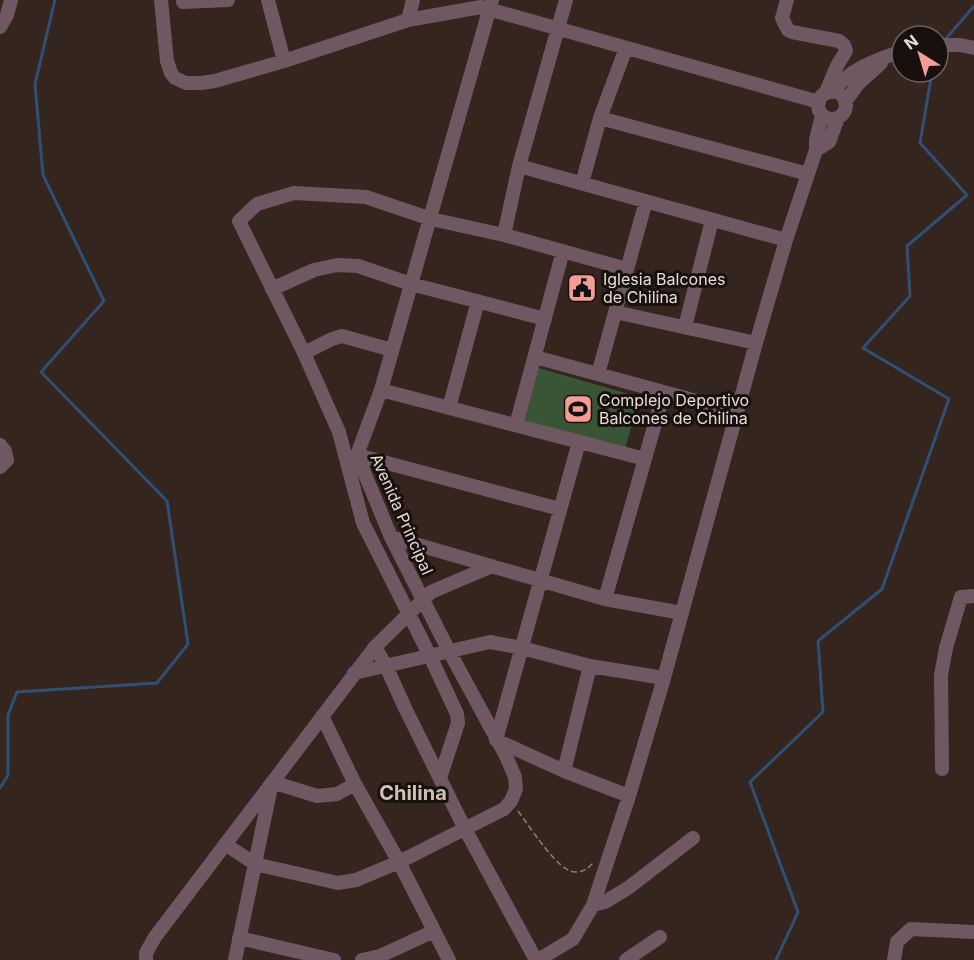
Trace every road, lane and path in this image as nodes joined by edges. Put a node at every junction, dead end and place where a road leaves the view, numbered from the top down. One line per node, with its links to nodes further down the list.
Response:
1 (11, 0): 11 (street)
2 (161, 0): 18 (street)
3 (228, 0): 8 (street)
4 (268, 0): 18 (street)
5 (413, 0): 10 (street)
6 (566, 0): 12 (street)
7 (788, 0): 20 (street)
8 (183, 2)
9 (491, 5): 10 (street); 12 (street); 30 (street, Avenida Principal)
10 (408, 20): 18 (street)
11 (0, 27)
12 (558, 28): 14 (street); 26 (street)
13 (950, 45): 15 (street)
14 (626, 48): 21 (street); 23 (street)
15 (974, 48)
16 (890, 56): 17 (street)
17 (886, 57): 19 (street); 22 (street)
18 (284, 61)
19 (865, 65): 20 (street); 21 (street)
20 (837, 66): 21 (street)
21 (824, 100): 22 (street); 24 (street); 25 (street)
22 (845, 102): 24 (street)
23 (600, 118): 27 (street); 28 (street)
24 (838, 118): 25 (street)
25 (816, 150): 27 (street)
26 (519, 166): 28 (street); 32 (street)
27 (808, 174): 33 (street)
28 (582, 183): 29 (street)
29 (645, 201): 31 (street); 35 (street)
30 (431, 219): 32 (street); 36 (street, Avenida Principal); 37 (street)
31 (712, 220): 33 (street); 41 (street)
32 (504, 235): 34 (street)
33 (786, 240): 42 (street)
34 (564, 251): 35 (street); 40 (street)
35 (627, 269): 39 (street)
36 (411, 284): 37 (street); 38 (street); 43 (street, Avenida Principal)
37 (272, 289): 44 (street)
38 (478, 302): 40 (street); 49 (street)
39 (615, 312): 41 (street); 46 (street)
40 (545, 319): 45 (street)
41 (685, 327): 42 (street)
42 (756, 343): 50 (street)
43 (392, 350): 44 (street); 47 (street, Avenida Principal)
44 (304, 353): 64 (street)
45 (535, 357): 46 (street); 51 (street)
46 (598, 374): 48 (street)
47 (381, 390): 49 (street); 54 (street, Avenida Principal)
48 (664, 392): 50 (street); 55 (street)
49 (449, 408): 51 (street)
50 (737, 412): 65 (street)
51 (516, 425): 52 (street)
52 (579, 442): 55 (street); 57 (street)
53 (0, 445): 56 (street)
54 (357, 455): 57 (street); 58 (street, Avenida Principal)
55 (645, 459): 63 (street)
56 (0, 467)
57 (560, 509): 60 (street)
58 (391, 537): 59 (street); 62 (street, Avenida Principal)
59 (492, 566): 60 (street); 62 (street)
60 (540, 580): 63 (street); 67 (street)
61 (968, 596): 76 (street)
62 (423, 599): 64 (street); 68 (street, Avenida Principal)
63 (605, 599): 65 (street)
64 (408, 613): 66 (street); 69 (street)
65 (682, 613): 73 (street)
66 (375, 647): 70 (street); 72 (street)
67 (522, 648): 68 (street); 71 (street); 75 (street)
68 (449, 651): 69 (street); 75 (street, Avenida Principal)
69 (430, 656): 70 (street); 78 (street)
70 (386, 666): 72 (street); 78 (street)
71 (590, 666): 73 (street); 77 (street)
72 (354, 673): 74 (street)
73 (664, 678): 81 (street)
74 (322, 716): 79 (street); 80 (street)
75 (496, 740): 77 (street); 82 (street, Avenida Principal)
76 (942, 769)
77 (564, 771): 81 (street)
78 (440, 778): 83 (street)
79 (272, 782): 80 (street); 85 (street); 88 (street)
80 (355, 784): 87 (street)
81 (629, 796): 86 (street)
82 (511, 801): 83 (street); 86 (path)
83 (465, 829): 87 (street); 99 (street)
84 (693, 838): 89 (street)
85 (225, 844): 88 (street); 94 (street)
86 (607, 860): 89 (street)
87 (399, 862): 88 (street); 90 (street)
88 (255, 864): 93 (street)
89 (593, 904): 99 (street)
90 (434, 931): 97 (street); 98 (street)
91 (974, 932): 101 (street)
92 (660, 937): 100 (street)
93 (239, 938): 95 (street); 96 (street)
94 (146, 960)
95 (235, 960)
96 (334, 960)
97 (362, 960)
98 (449, 960)
99 (537, 960)
100 (626, 960)
101 (894, 960)

